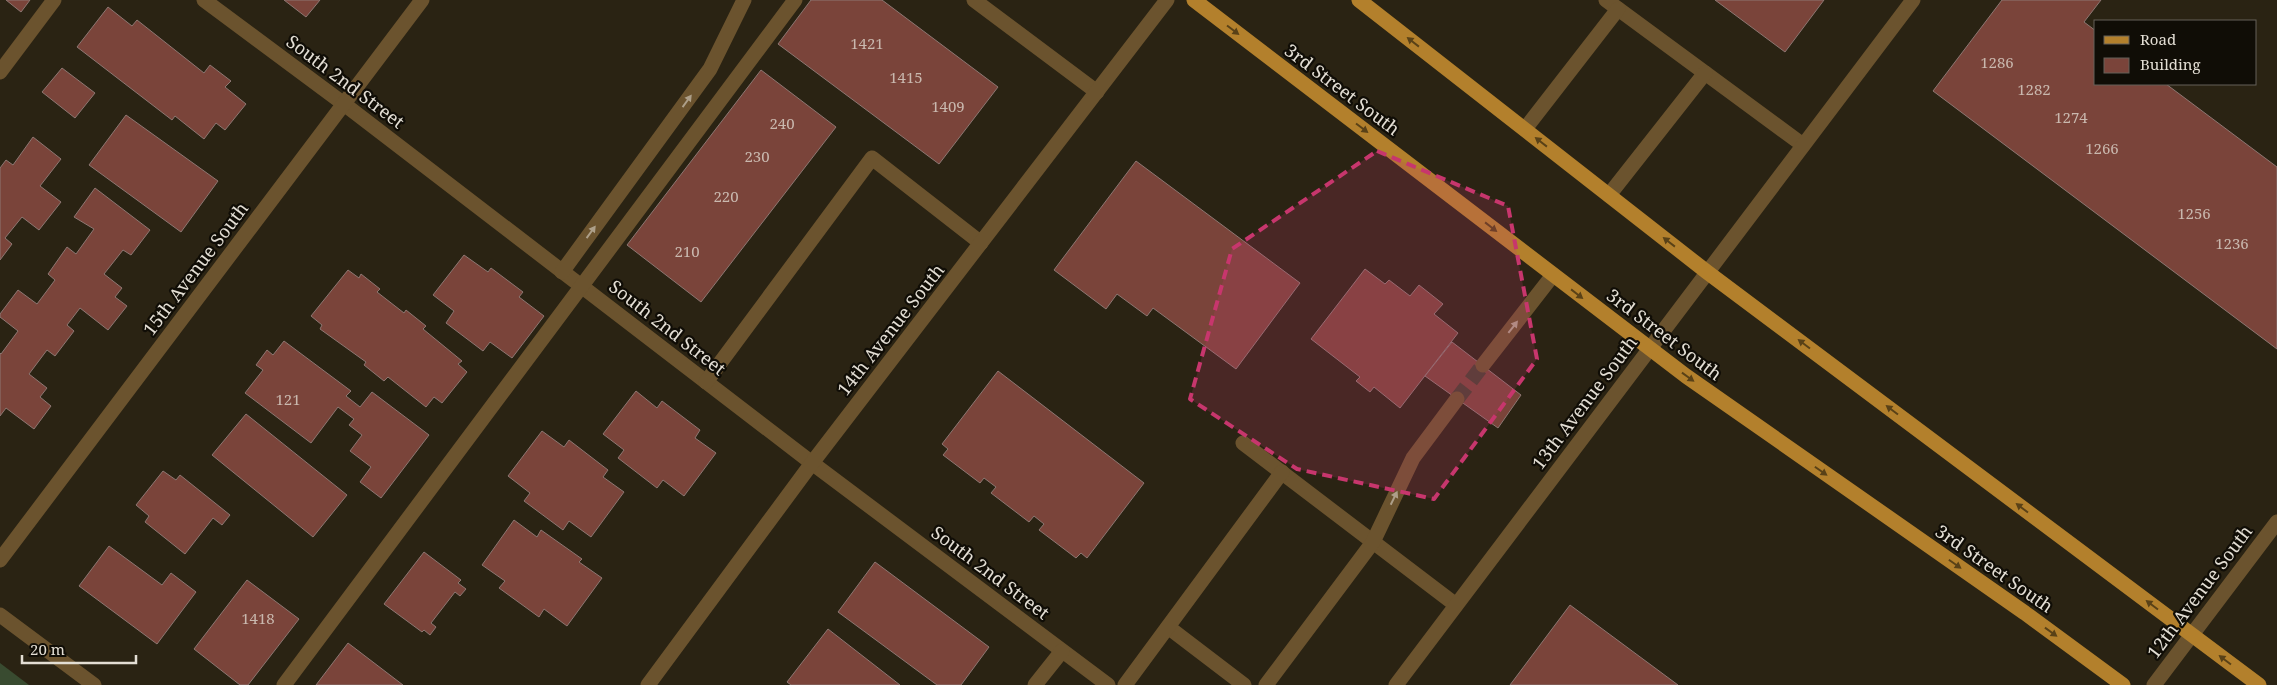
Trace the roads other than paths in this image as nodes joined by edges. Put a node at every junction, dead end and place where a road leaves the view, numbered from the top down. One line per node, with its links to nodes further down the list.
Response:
1 (54, 0): 12 (street)
2 (204, 0): 15 (street, South 2nd Street)
3 (422, 0): 15 (street, 15th Avenue South)
4 (744, 0): 20 (street, one-way to 4)
5 (796, 0): 23 (street)
6 (974, 0): 14 (street)
7 (1167, 0): 14 (street, 14th Avenue South)
8 (1194, 0): 22 (main road, 3rd Street South, one-way to 22)
9 (1359, 0): 16 (main road, one-way to 9)
10 (1912, 0): 17 (street, 13th Avenue South)
11 (1612, 4): 13 (street); 16 (street)
12 (0, 72)
13 (1705, 73): 17 (street); 18 (street)
14 (1097, 92): 19 (street, 14th Avenue South)
15 (344, 104): 20 (street, South 2nd Street); 33 (street, 15th Avenue South)
16 (1524, 129): 18 (main road, one-way to 16)
17 (1803, 145): 21 (street, 13th Avenue South)
18 (1608, 194): 21 (main road, one-way to 18)
19 (981, 243): 26 (street); 29 (street, 14th Avenue South)
20 (562, 272): 23 (street, South 2nd Street)
21 (1707, 272): 24 (street, 13th Avenue South); 37 (main road, one-way to 21)
22 (1553, 275): 24 (main road, 3rd Street South, one-way to 24); 25 (street, one-way to 22)
23 (581, 286): 26 (street, South 2nd Street); 40 (street)
24 (1649, 348): 34 (street, 13th Avenue South); 48 (main road, 3rd Street South, one-way to 48)
25 (1483, 365)
26 (706, 382): 29 (street, South 2nd Street)
27 (1457, 399): 32 (street, one-way to 27)
28 (1243, 443): 30 (street)
29 (812, 463): 38 (street, South 2nd Street); 41 (street, 14th Avenue South)
30 (1282, 472): 32 (street); 36 (street)
31 (2277, 522): 37 (street, 12th Avenue South)
32 (1373, 542): 34 (street); 46 (street)
33 (0, 560)
34 (1456, 605): 47 (street, 13th Avenue South)
35 (0, 615): 39 (street)
36 (1168, 627): 44 (street); 45 (street)
37 (2191, 634): 49 (street, 12th Avenue South); 50 (main road, one-way to 37)
38 (1062, 650): 42 (street); 43 (street, South 2nd Street)
39 (94, 685)
40 (284, 685)
41 (648, 685)
42 (1036, 685)
43 (1108, 685)
44 (1125, 685)
45 (1244, 685)
46 (1266, 685)
47 (1396, 685)
48 (2123, 685)
49 (2154, 685)
50 (2259, 685)

